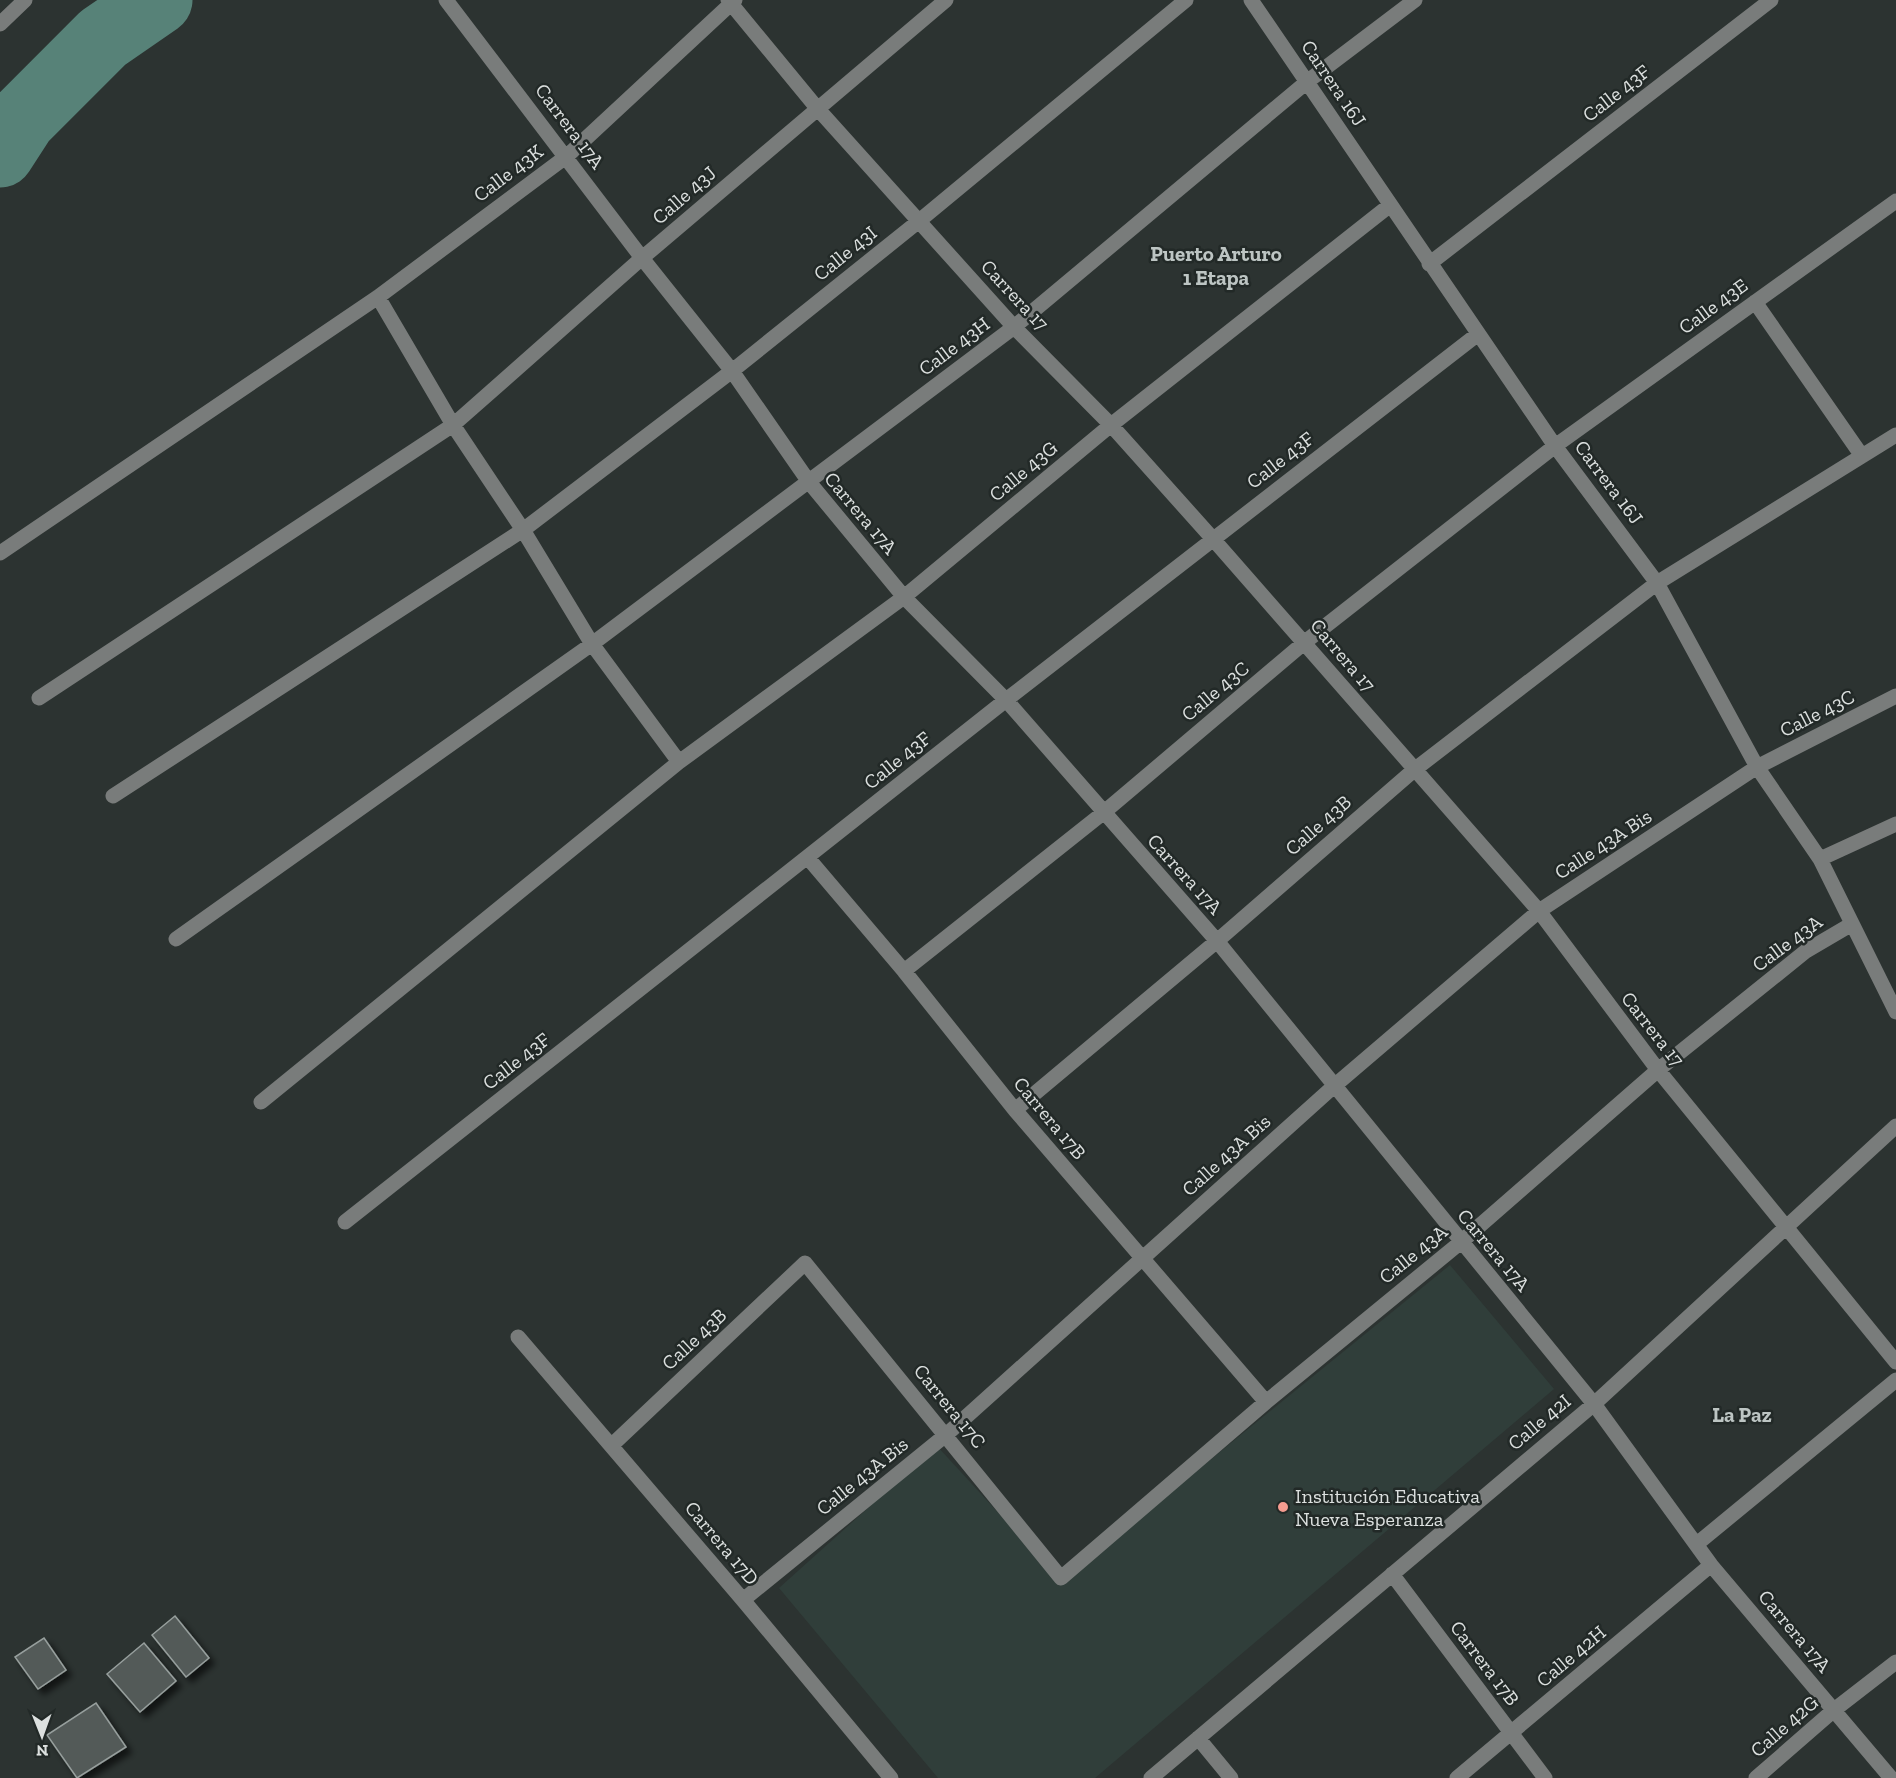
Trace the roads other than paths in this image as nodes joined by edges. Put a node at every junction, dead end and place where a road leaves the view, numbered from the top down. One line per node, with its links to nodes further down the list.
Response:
1 (25, 0): 9 (street)
2 (446, 0): 12 (street, Carrera 17A)
3 (946, 0): 11 (street, Calle 43J)
4 (1186, 0): 15 (street, Calle 43I)
5 (1251, 0): 10 (street, Carrera 16J)
6 (1415, 0): 10 (street, Calle 43H)
7 (1771, 0): 17 (street, Calle 43F)
8 (731, 1): 11 (street, Carrera 17); 12 (street, Calle 43K)
9 (0, 24)
10 (1308, 81): 14 (street, Carrera 16J); 20 (street, Calle 43H)
11 (817, 108): 15 (street, Carrera 17); 16 (street, Calle 43J)
12 (567, 156): 16 (street, Carrera 17A); 18 (street, Calle 43K)
13 (1896, 201): 19 (street, Calle 43E)
14 (1389, 206): 17 (street, Carrera 16J); 24 (street, Calle 43G)
15 (919, 221): 20 (street, Carrera 17); 22 (street, Calle 43I)
16 (642, 258): 22 (street, Carrera 17A); 23 (street, Calle 43J)
17 (1429, 264): 21 (street, Carrera 16J)
18 (378, 297): 23 (street); 31 (street, Calle 43K)
19 (1755, 302): 26 (street, Calle 43E); 27 (street)
20 (1014, 327): 24 (street, Carrera 17); 28 (street, Calle 43H)
21 (1478, 334): 26 (street, Carrera 16J); 30 (street, Calle 43F)
22 (732, 371): 28 (street, Carrera 17A); 29 (street, Calle 43I)
23 (453, 425): 29 (street); 37 (street, Calle 43J)
24 (1110, 425): 30 (street, Carrera 17); 33 (street, Calle 43G)
25 (1896, 435): 27 (street)
26 (1555, 446): 32 (street, Carrera 16J); 34 (street, Calle 43C)
27 (1862, 456): 32 (street)
28 (809, 482): 33 (street, Carrera 17A); 35 (street, Calle 43H)
29 (523, 530): 35 (street); 42 (street, Calle 43I)
30 (1213, 539): 34 (street, Carrera 17); 38 (street, Calle 43F)
31 (0, 553)
32 (1657, 583): 40 (street, Carrera 16J); 41 (street, Calle 43B)
33 (904, 597): 38 (street, Carrera 17A); 39 (street, Calle 43G)
34 (1305, 642): 41 (street, Carrera 17); 43 (street, Calle 43C)
35 (592, 644): 39 (street); 49 (street, Calle 43H)
36 (1896, 696): 40 (street, Calle 43C)
37 (39, 698)
38 (1006, 700): 43 (street, Carrera 17A); 45 (street, Calle 43F)
39 (679, 762): 55 (street, Calle 43G)
40 (1757, 767): 46 (street, Carrera 16J); 47 (street, Calle 43A Bis)
41 (1414, 770): 47 (street, Carrera 17); 50 (street, Calle 43B)
42 (113, 796)
43 (1103, 813): 50 (street, Carrera 17A); 51 (street, Calle 43C)
44 (1896, 824): 46 (street)
45 (808, 858): 51 (street, Carrera 17B); 58 (street, Calle 43F)
46 (1820, 859): 48 (street, Carrera 16J)
47 (1539, 911): 53 (street, Carrera 17); 54 (street, Calle 43A Bis)
48 (1852, 924): 52 (street, Carrera 16J); 53 (street, Calle 43A)
49 (176, 939)
50 (1217, 941): 54 (street, Carrera 17A); 56 (street, Calle 43B)
51 (904, 971): 56 (street, Carrera 17B)
52 (1896, 1012)
53 (1658, 1070): 59 (street, Carrera 17); 60 (street, Calle 43A)
54 (1334, 1087): 60 (street, Carrera 17A); 61 (street, Calle 43A Bis)
55 (261, 1102)
56 (1015, 1110): 61 (street, Carrera 17B)
57 (1896, 1126): 59 (street, Calle 42I)
58 (345, 1222)
59 (1786, 1228): 64 (street, Carrera 17); 67 (street, Calle 42I)
60 (1461, 1242): 66 (street, Calle 43A); 67 (street, Carrera 17A)
61 (1142, 1258): 66 (street, Carrera 17B); 68 (street, Calle 43A Bis)
62 (805, 1263): 68 (street, Carrera 17C); 69 (street, Calle 43B)
63 (518, 1337): 69 (street, Carrera 17D)
64 (1896, 1362)
65 (1896, 1380): 70 (street)
66 (1266, 1402): 73 (street, Calle 43A)
67 (1594, 1404): 70 (street, Carrera 17A); 72 (street, Calle 42I)
68 (946, 1434): 73 (street, Carrera 17C); 74 (street, Calle 43A Bis)
69 (612, 1445): 74 (street, Carrera 17D)
70 (1698, 1543): 71 (street, Carrera 17A)
71 (1711, 1565): 76 (street, Carrera 17A); 77 (street, Calle 42H)
72 (1392, 1574): 77 (street, Carrera 17B); 78 (street, Calle 42I)
73 (1061, 1578)
74 (743, 1600): 79 (street, Carrera 17D)
75 (1896, 1662): 76 (street, Calle 42G)
76 (1834, 1710): 84 (street, Calle 42G); 85 (street, Carrera 17A)
77 (1512, 1734): 82 (street, Calle 42H); 83 (street, Carrera 17B)
78 (1198, 1738): 80 (street, Calle 42I); 81 (street)
79 (891, 1778)
80 (1151, 1778)
81 (1231, 1778)
82 (1457, 1778)
83 (1545, 1778)
84 (1756, 1778)
85 (1891, 1778)

